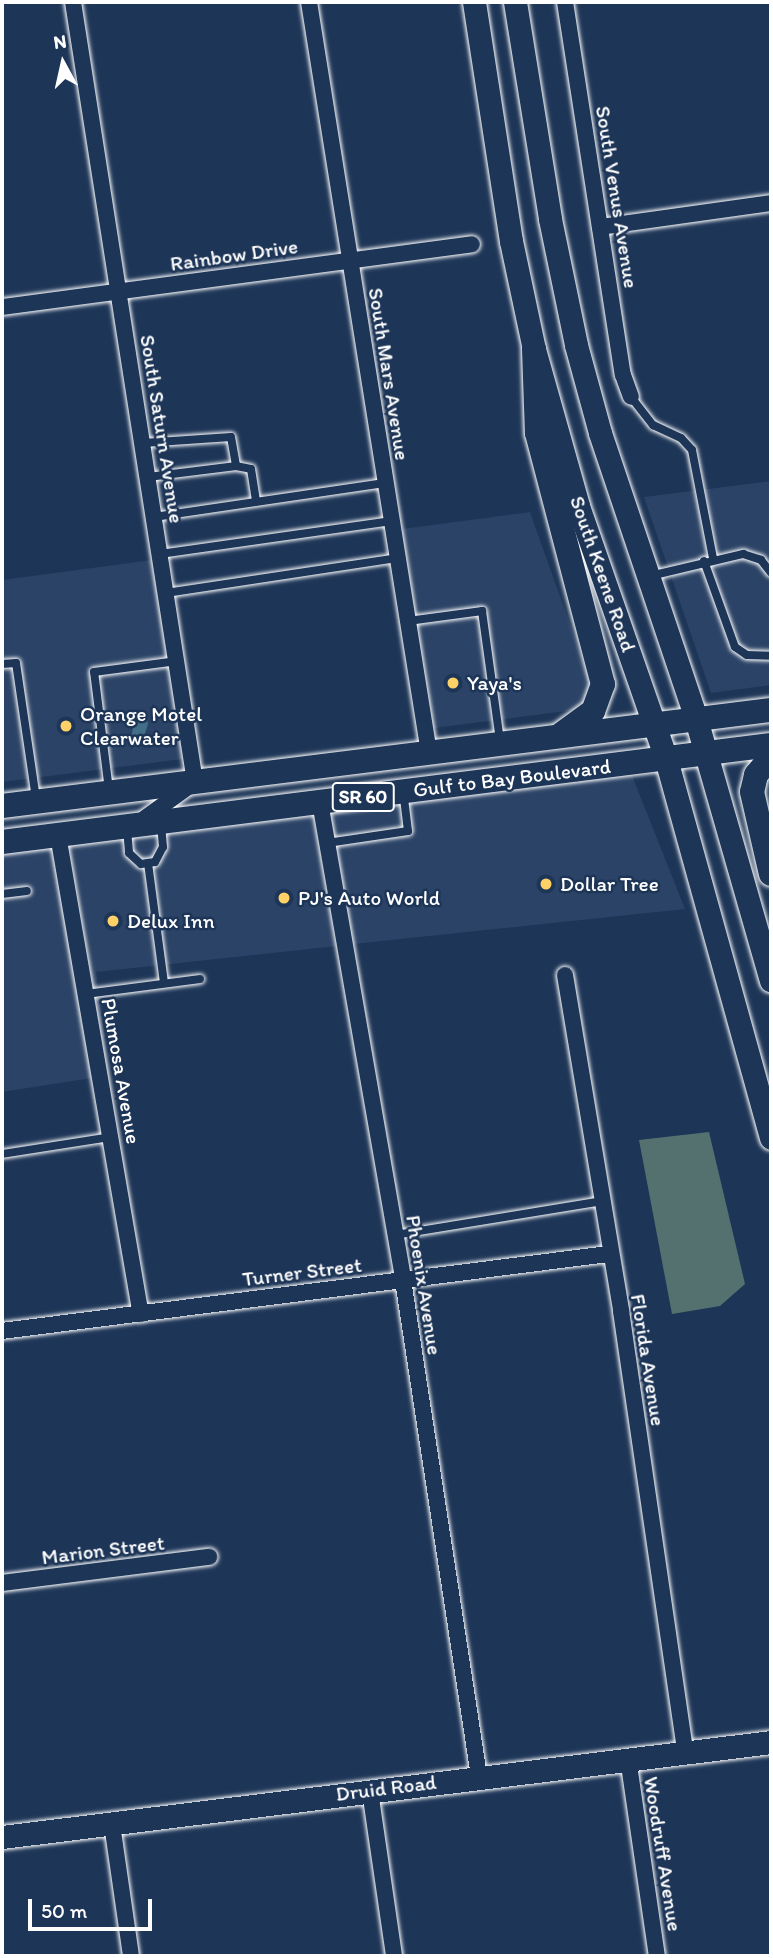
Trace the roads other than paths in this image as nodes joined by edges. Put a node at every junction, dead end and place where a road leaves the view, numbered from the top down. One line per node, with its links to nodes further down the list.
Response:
1 (73, 2): 10 (street, South Saturn Avenue)
2 (309, 2): 9 (street, South Mars Avenue)
3 (474, 2): 12 (main road, South Keene Road)
4 (515, 2): 26 (main road, South Keene Road)
5 (565, 2): 7 (street, South Venus Avenue)
6 (771, 203): 7 (street)
7 (600, 227): 13 (street, South Venus Avenue)
8 (472, 244): 9 (street, Rainbow Drive)
9 (349, 260): 10 (street, Rainbow Drive); 17 (street, South Mars Avenue)
10 (119, 292): 11 (street, Rainbow Drive); 14 (street, South Saturn Avenue)
11 (2, 307)
12 (534, 349): 34 (main road, South Keene Road); 35 (main road)
13 (631, 397): 23 (lane)
14 (143, 443): 15 (lane); 16 (street, South Saturn Avenue)
15 (236, 466): 16 (lane); 18 (lane)
16 (148, 477): 19 (street, South Saturn Avenue)
17 (385, 484): 18 (lane); 20 (street, South Mars Avenue)
18 (256, 502): 19 (lane)
19 (154, 517): 21 (street, South Saturn Avenue)
20 (392, 521): 21 (lane); 22 (street, South Mars Avenue)
21 (160, 554): 27 (street, South Saturn Avenue)
22 (398, 558): 27 (lane); 28 (street, South Mars Avenue)
23 (713, 558): 24 (lane); 25 (lane)
24 (704, 561): 26 (lane); 29 (lane)
25 (771, 573)
26 (647, 577): 33 (main road, South Keene Road)
27 (166, 593): 30 (street, South Saturn Avenue)
28 (408, 621): 36 (lane); 38 (street, South Mars Avenue)
29 (771, 656)
30 (177, 661): 42 (street, South Saturn Avenue); 44 (lane)
31 (2, 664): 45 (lane)
32 (771, 710): 33 (main road, Gulf to Bay Boulevard / SR 60)
33 (696, 719): 34 (main road, Gulf to Bay Boulevard / SR 60); 39 (main road, South Keene Road)
34 (656, 725): 35 (main road, Gulf to Bay Boulevard / SR 60); 41 (main road, South Keene Road)
35 (555, 737): 36 (main road, Gulf to Bay Boulevard / SR 60)
36 (500, 744): 38 (main road, Gulf to Bay Boulevard / SR 60)
37 (771, 745): 39 (main road, Gulf to Bay Boulevard / SR 60)
38 (429, 753): 42 (main road, Gulf to Bay Boulevard / SR 60)
39 (705, 754): 41 (main road, Gulf to Bay Boulevard / SR 60); 59 (main road, South Keene Road)
40 (771, 757): 54 (main road)
41 (666, 759): 43 (main road, Gulf to Bay Boulevard / SR 60); 63 (main road, South Keene Road)
42 (195, 782): 44 (main road, Gulf to Bay Boulevard / SR 60); 49 (street)
43 (403, 792): 46 (main road, Gulf to Bay Boulevard / SR 60); 52 (lane)
44 (109, 793): 45 (main road, Gulf to Bay Boulevard / SR 60)
45 (37, 802): 47 (main road, Gulf to Bay Boulevard / SR 60)
46 (320, 802): 48 (main road, Gulf to Bay Boulevard / SR 60); 52 (street, Phoenix Avenue)
47 (2, 806)
48 (161, 822): 49 (main road, Gulf to Bay Boulevard / SR 60); 53 (lane)
49 (127, 827): 50 (main road, Gulf to Bay Boulevard / SR 60); 53 (lane)
50 (58, 835): 51 (main road, Gulf to Bay Boulevard / SR 60); 61 (street, Plumosa Avenue)
51 (2, 842)
52 (327, 843): 66 (street, Phoenix Avenue)
53 (148, 863): 60 (lane)
54 (771, 874)
55 (27, 891): 56 (lane)
56 (2, 894)
57 (565, 975): 65 (street, Florida Avenue)
58 (200, 979): 60 (lane)
59 (771, 980)
60 (164, 983): 61 (lane)
61 (86, 993): 62 (street, Plumosa Avenue)
62 (111, 1137): 64 (lane); 69 (street, Plumosa Avenue)
63 (771, 1138)
64 (2, 1154)
65 (603, 1200): 66 (lane); 67 (street, Florida Avenue)
66 (395, 1235): 68 (street, Phoenix Avenue)
67 (608, 1254): 68 (street, Turner Street); 74 (street, Florida Avenue)
68 (403, 1280): 69 (street, Turner Street); 76 (street, Phoenix Avenue)
69 (141, 1314): 70 (street, Turner Street)
70 (2, 1331)
71 (209, 1557): 72 (street, Marion Street)
72 (2, 1583)
73 (771, 1742): 74 (main road, Druid Road)
74 (685, 1752): 75 (main road, Druid Road)
75 (628, 1758): 76 (main road, Druid Road); 82 (street, Woodruff Avenue)
76 (479, 1776): 77 (main road, Druid Road)
77 (370, 1791): 78 (main road, Druid Road); 81 (street)
78 (112, 1824): 79 (main road, Druid Road); 80 (street)
79 (2, 1837)
80 (131, 1956)
81 (394, 1956)
82 (657, 1956)

